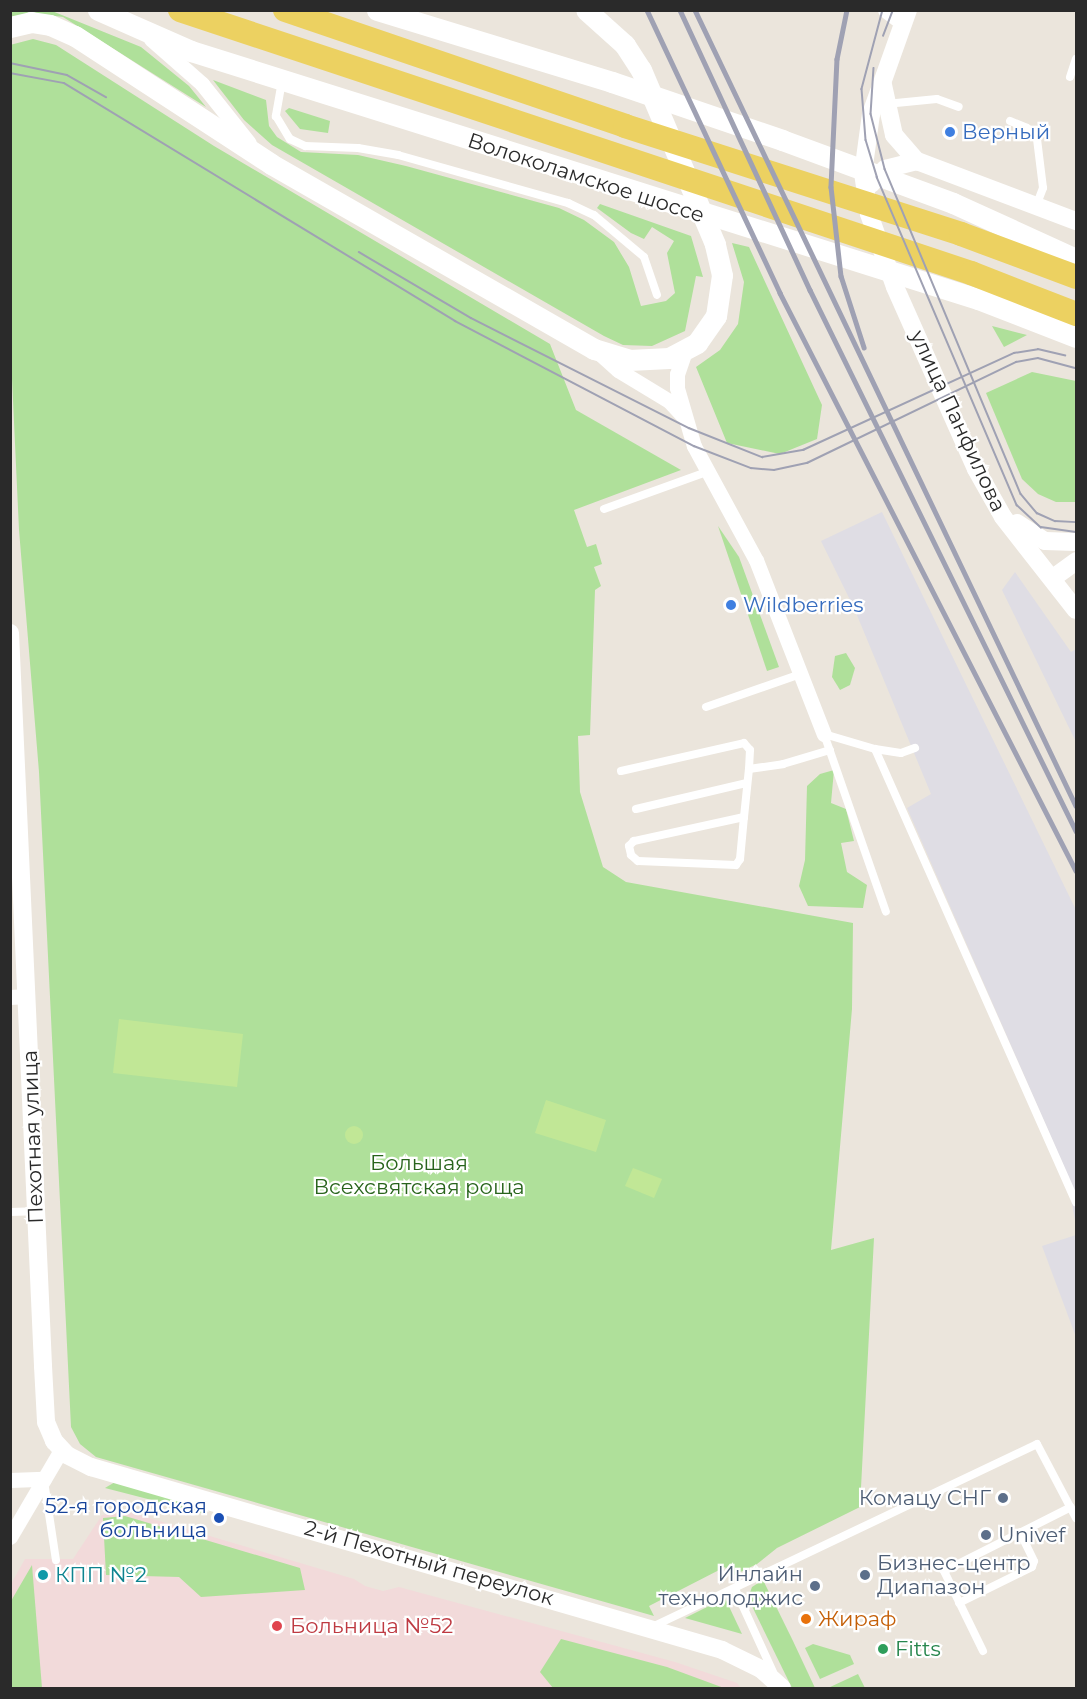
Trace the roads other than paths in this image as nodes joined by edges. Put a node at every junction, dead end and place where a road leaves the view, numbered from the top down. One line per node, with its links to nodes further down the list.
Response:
1 (98, 10): 9 (main road, Волоколамское шоссе)
2 (180, 10): 25 (main road, Волоколамское шоссе)
3 (285, 10): 23 (main road)
4 (377, 10): 22 (main road)
5 (586, 10): 28 (main road)
6 (885, 10): 7 (street)
7 (905, 17): 11 (street, улица Панфилова)
8 (10, 27): 18 (main road)
9 (137, 27): 13 (main road, Волоколамское шоссе); 18 (street)
10 (1077, 59): 12 (lane)
11 (884, 74): 14 (street); 20 (street, улица Панфилова)
12 (1070, 78)
13 (283, 81): 24 (lane); 26 (main road, Волоколамское шоссе)
14 (884, 105): 15 (lane); 17 (street)
15 (959, 107)
16 (1010, 121): 19 (lane)
17 (917, 161): 19 (street); 20 (street)
18 (271, 164): 27 (main road)
19 (1036, 206): 21 (street)
20 (867, 207): 31 (street, улица Панфилова)
21 (1077, 221)
22 (1077, 259)
23 (1077, 277)
24 (657, 295)
25 (1077, 314)
26 (1077, 337)
27 (594, 349): 28 (main road); 29 (street)
28 (685, 351): 29 (street)
29 (684, 417): 30 (street)
30 (706, 472): 32 (lane); 38 (street)
31 (996, 503): 33 (street); 35 (street, улица Панфилова)
32 (604, 509)
33 (1077, 542)
34 (1077, 561): 35 (street)
35 (1053, 578): 36 (street, улица Панфилова)
36 (1077, 610)
37 (10, 633): 50 (street, Пехотная улица)
38 (801, 674): 39 (lane); 40 (street)
39 (706, 707)
40 (824, 734): 42 (lane); 43 (lane)
41 (915, 748): 42 (lane)
42 (875, 749): 51 (lane)
43 (830, 750): 44 (lane); 49 (lane)
44 (749, 769): 45 (lane); 46 (lane)
45 (621, 771)
46 (747, 783): 47 (lane); 48 (lane)
47 (636, 809)
48 (744, 817): 48 (lane)
49 (886, 912)
50 (19, 996): 52 (street, Пехотная улица)
51 (1077, 1202)
52 (35, 1211): 53 (lane); 54 (street, Пехотная улица)
53 (10, 1212)
54 (64, 1452): 55 (street); 64 (street, 2-й Пехотный переулок)
55 (44, 1479): 56 (street); 59 (street); 61 (lane)
56 (10, 1480)
57 (1071, 1507): 58 (lane); 60 (lane); 62 (lane)
58 (1077, 1518)
59 (13, 1527)
60 (1020, 1532): 63 (lane); 63 (lane)
61 (56, 1560)
62 (735, 1588): 64 (lane); 66 (lane)
63 (959, 1603): 65 (lane)
64 (652, 1628): 66 (street, 2-й Пехотный переулок)
65 (983, 1651)
66 (779, 1685)

